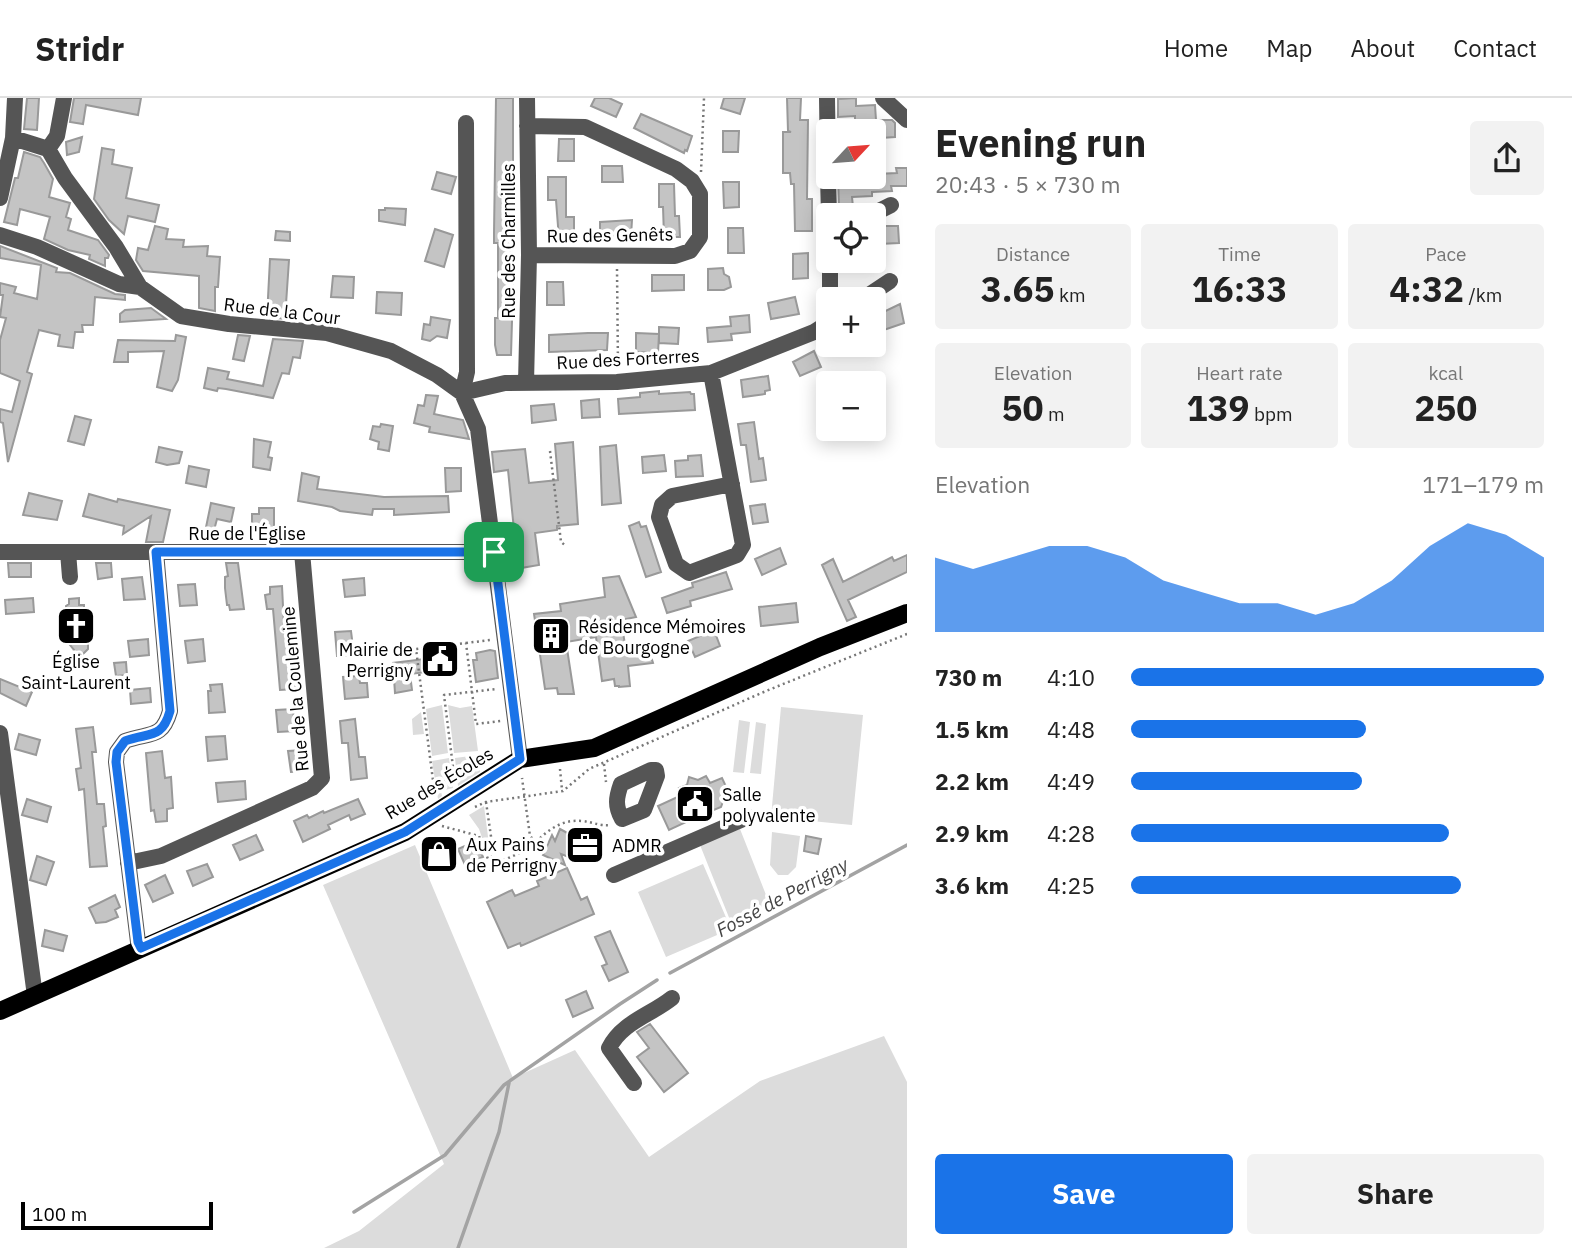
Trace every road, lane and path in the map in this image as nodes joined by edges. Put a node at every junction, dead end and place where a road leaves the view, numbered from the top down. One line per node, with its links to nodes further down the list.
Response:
1 (15, 98): 11 (street)
2 (64, 98): 12 (street)
3 (527, 98): 10 (street, Rue des Charmilles)
4 (704, 98): 13 (path)
5 (827, 98): 7 (street)
6 (883, 98): 8 (street)
7 (827, 119)
8 (907, 120)
9 (466, 123): 27 (street)
10 (527, 126): 13 (street); 18 (street, Rue des Charmilles)
11 (13, 138): 12 (street); 14 (street)
12 (48, 149): 21 (street)
13 (700, 194): 19 (street, Rue des Genêts)
14 (0, 198)
15 (891, 205): 16 (street)
16 (886, 208)
17 (0, 235): 21 (street)
18 (528, 255): 19 (street, Rue des Genêts); 26 (street, Rue des Charmilles)
19 (617, 255): 25 (path)
20 (890, 281): 22 (street)
21 (140, 287): 27 (street, Rue de la Cour)
22 (881, 287)
23 (816, 331): 24 (street, Rue des Forterres)
24 (711, 373): 25 (street, Rue des Forterres); 29 (street)
25 (617, 382): 26 (street, Rue des Forterres)
26 (526, 383): 27 (street, Rue des Forterres)
27 (463, 393): 35 (street)
28 (550, 451): 30 (path)
29 (732, 484): 29 (street)
30 (566, 546)
31 (0, 552): 32 (street, Rue de l'Église)
32 (68, 552): 33 (street, Rue de l'Église); 36 (street)
33 (156, 552): 34 (street, Rue de l'Église); 55 (street)
34 (302, 552): 35 (street, Rue de l'Église); 55 (street, Rue de la Coulemine)
35 (494, 552): 45 (street)
36 (70, 577)
37 (907, 612): 45 (main road, Rue des Écoles)
38 (907, 634): 46 (path)
39 (499, 639): 40 (path)
40 (466, 643): 42 (path); 50 (path)
41 (503, 688): 42 (path)
42 (472, 692): 43 (path); 48 (path)
43 (507, 720)
44 (0, 733): 58 (street)
45 (520, 759): 57 (main road, Rue des Écoles)
46 (604, 764): 49 (path); 53 (path)
47 (522, 778): 49 (path)
48 (456, 790)
49 (524, 796): 53 (path); 54 (path)
50 (436, 802)
51 (748, 817): 56 (street)
52 (442, 826): 54 (path)
53 (536, 842): 54 (path)
54 (494, 856)
55 (128, 863): 57 (street)
56 (614, 875)
57 (141, 948): 58 (main road, Rue des Écoles)
58 (35, 996): 60 (main road, Rue des Écoles)
59 (672, 998): 61 (street)
60 (0, 1011)
61 (634, 1083)

